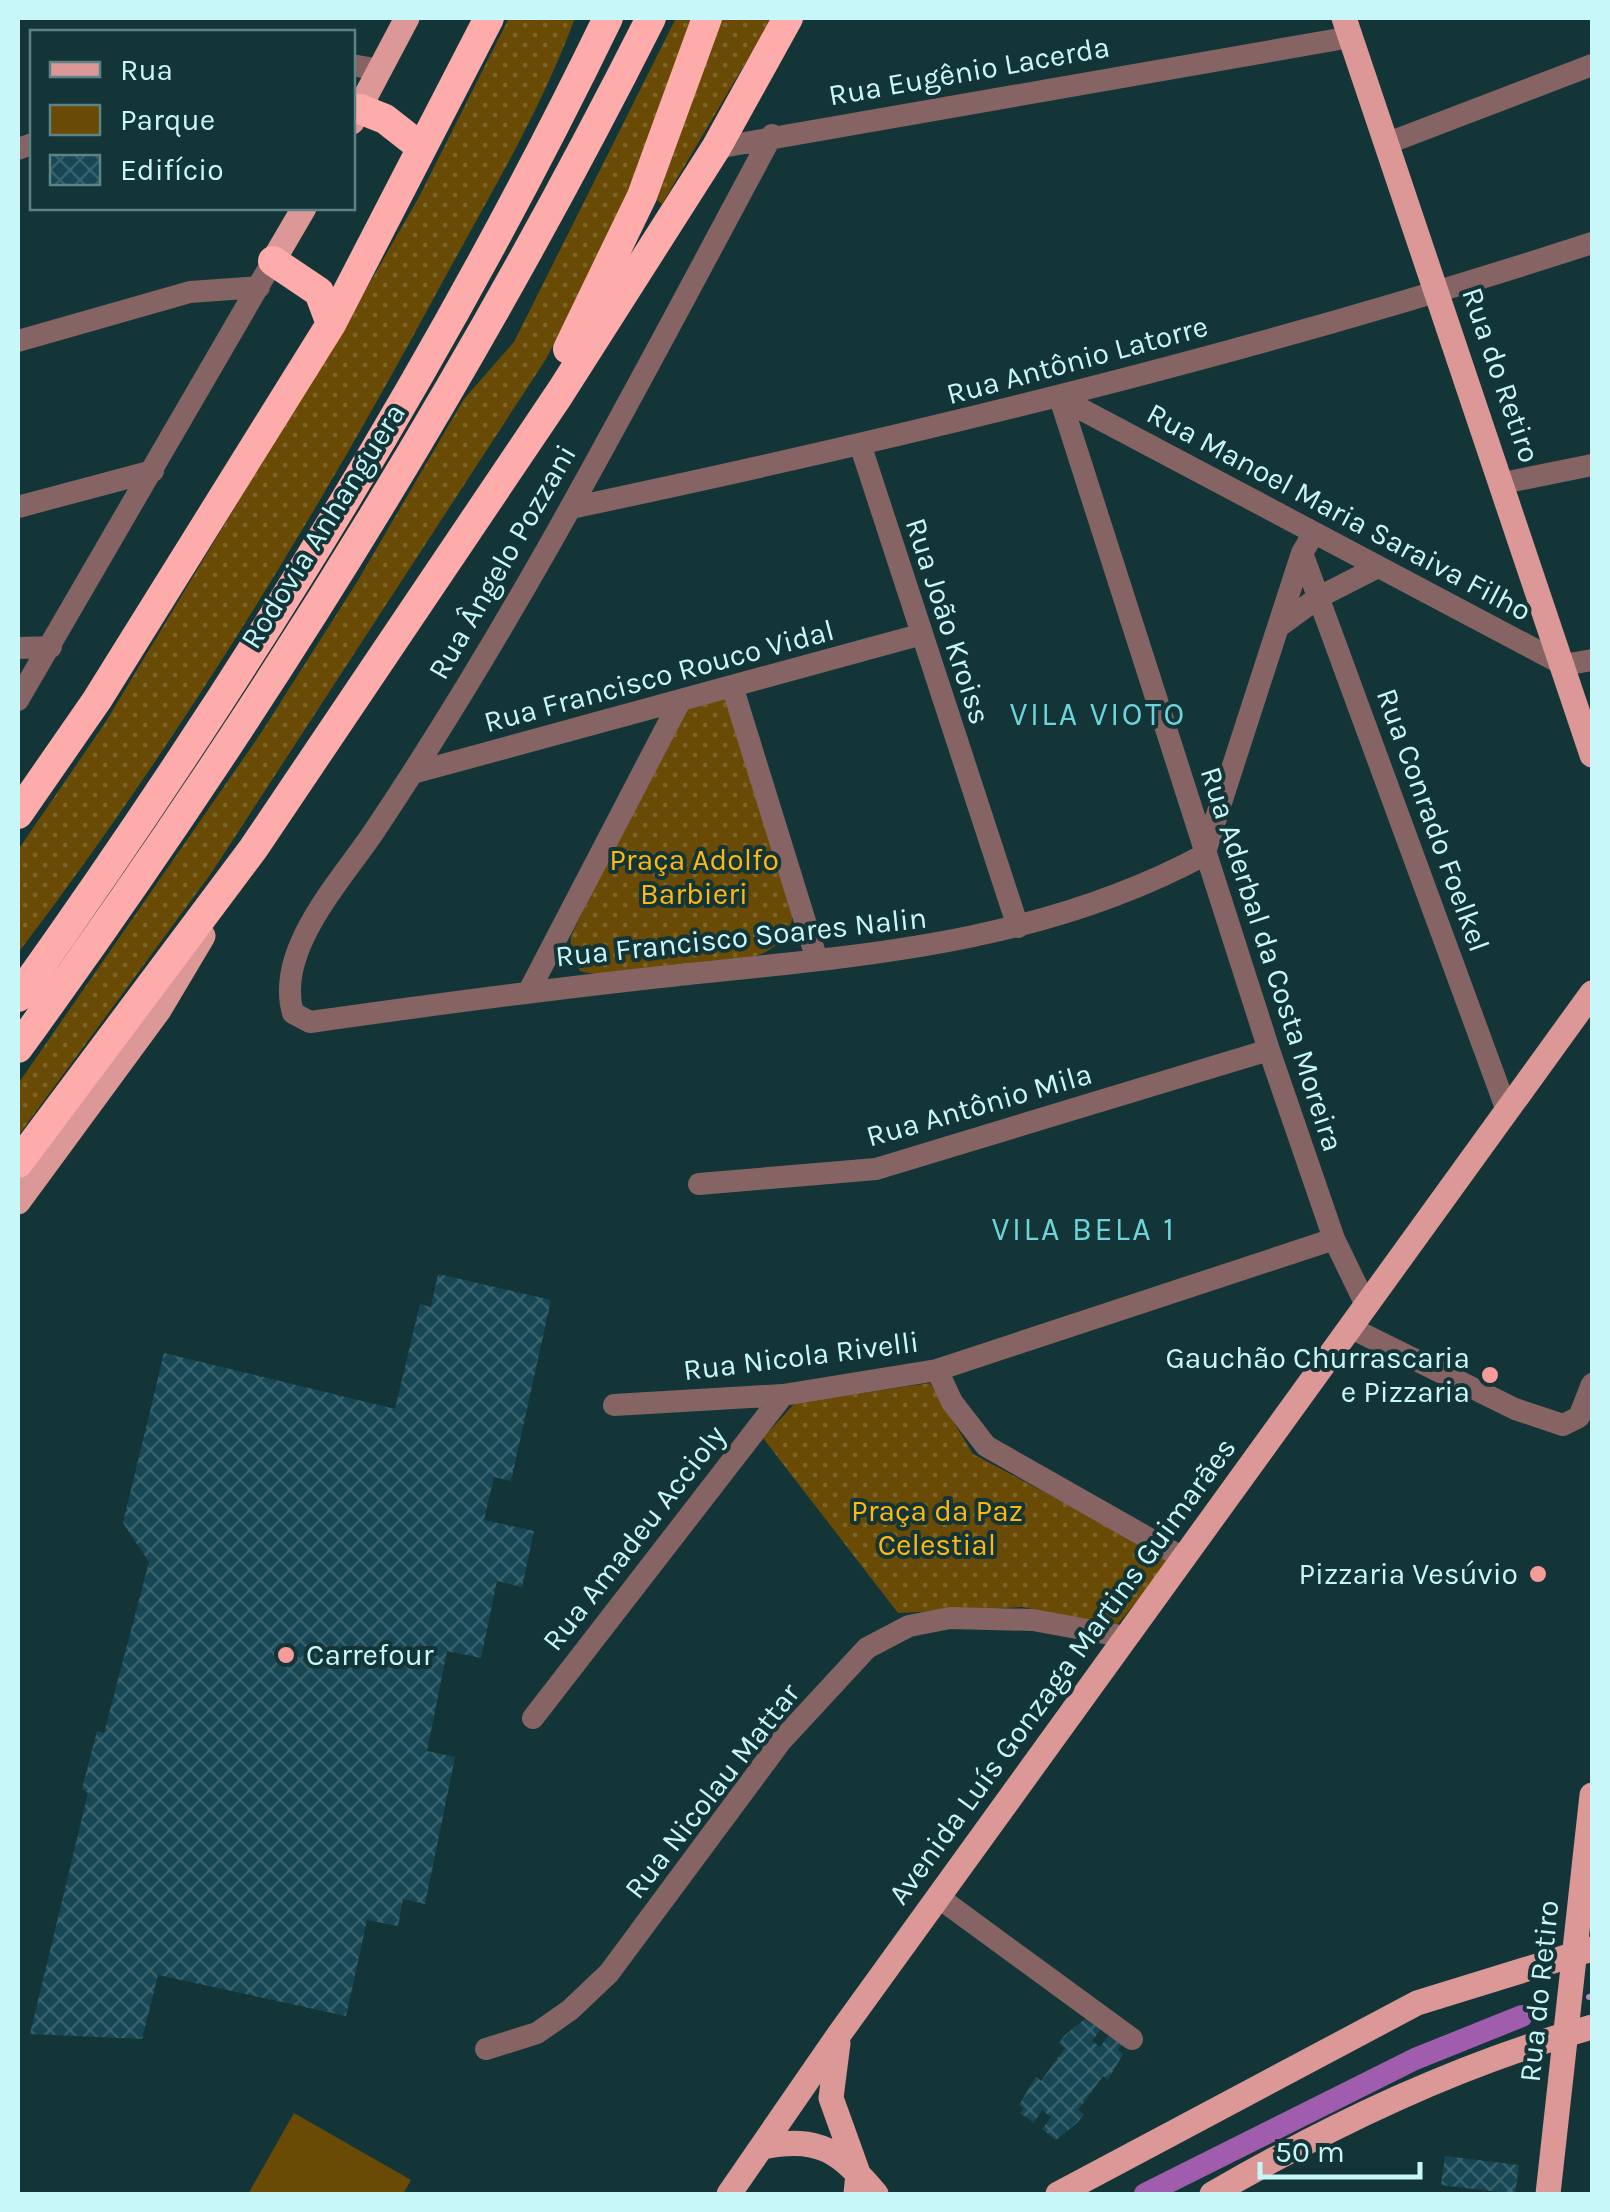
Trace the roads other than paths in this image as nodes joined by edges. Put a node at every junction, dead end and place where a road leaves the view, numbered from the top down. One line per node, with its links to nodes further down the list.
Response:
1 (407, 18): 10 (main road)
2 (489, 18): 14 (highway)
3 (608, 18): 51 (highway, Rodovia Anhanguera)
4 (651, 18): 53 (highway, Rodovia Anhanguera)
5 (707, 18): 30 (highway)
6 (788, 18): 15 (highway)
7 (1348, 27): 12 (street, Rua Eugênio Lacerda); 13 (main road, Rua do Retiro)
8 (1592, 65): 13 (street)
9 (355, 66): 10 (street)
10 (380, 70): 11 (main road)
11 (356, 115): 14 (highway)
12 (772, 136): 15 (street, Rua Eugênio Lacerda); 28 (street, Rua Ângelo Pozzani)
13 (1388, 143): 19 (main road, Rua do Retiro)
14 (422, 148): 20 (highway)
15 (716, 148): 30 (highway)
16 (303, 210): 18 (main road)
17 (1592, 242): 19 (street, Rua Antônio Latorre)
18 (266, 274): 20 (highway); 21 (street); 25 (street)
19 (1439, 293): 22 (street, Rua Antônio Latorre); 26 (main road, Rua do Retiro)
20 (331, 324): 44 (highway)
21 (18, 341)
22 (1060, 398): 23 (street, Rua Antônio Latorre); 29 (street, Rua Manoel Maria Saraiva Filho); 46 (street, Rua Aderbal da Costa Moreira)
23 (861, 447): 28 (street, Rua Antônio Latorre); 34 (street, Rua João Kroiss)
24 (1592, 464): 26 (street)
25 (153, 471): 27 (street); 35 (street)
26 (1503, 483): 38 (main road, Rua do Retiro)
27 (18, 507)
28 (570, 508): 43 (street, Rua Ângelo Pozzani)
29 (1308, 543): 31 (street, Rua Manoel Maria Saraiva Filho); 32 (street, Rua Conrado Foelkel); 33 (street)
30 (445, 559): 45 (highway)
31 (1378, 567): 32 (street); 38 (street, Rua Manoel Maria Saraiva Filho)
32 (1319, 596): 33 (street); 55 (street, Rua Conrado Foelkel)
33 (1278, 627): 46 (street)
34 (920, 635): 39 (street, Rua Francisco Rouco Vidal); 47 (street, Rua João Kroiss)
35 (50, 647): 36 (street); 40 (street)
36 (18, 648)
37 (1592, 660): 38 (street)
38 (1564, 666): 42 (main road, Rua do Retiro)
39 (734, 689): 41 (street, Rua Francisco Rouco Vidal); 48 (street)
40 (18, 700)
41 (678, 703): 43 (street, Rua Francisco Rouco Vidal); 49 (street)
42 (1592, 754)
43 (413, 773): 52 (street, Rua Ângelo Pozzani)
44 (18, 814)
45 (253, 850): 56 (highway); 58 (main road)
46 (1204, 856): 47 (street, Rua Francisco Soares Nalin); 54 (street, Rua Aderbal da Costa Moreira)
47 (1018, 926): 48 (street, Rua Francisco Soares Nalin)
48 (817, 960): 49 (street, Rua Francisco Soares Nalin)
49 (529, 991): 52 (street, Rua Francisco Soares Nalin)
50 (1592, 994): 55 (main road, Avenida Luís Gonzaga Martins Guimarães)
51 (18, 997)
52 (293, 1014)
53 (18, 1048)
54 (1270, 1050): 57 (street, Rua Antônio Mila); 59 (street, Rua Aderbal da Costa Moreira)
55 (1506, 1108): 60 (main road, Avenida Luís Gonzaga Martins Guimarães)
56 (18, 1162)
57 (699, 1184)
58 (18, 1202)
59 (1334, 1239): 60 (street, Rua Aderbal da Costa Moreira); 62 (street, Rua Nicola Rivelli)
60 (1366, 1305): 61 (main road, Avenida Luís Gonzaga Martins Guimarães)
61 (1351, 1328): 63 (street); 66 (main road, Avenida Luís Gonzaga Martins Guimarães)
62 (937, 1370): 64 (street, Rua Nicola Rivelli); 66 (street)
63 (1592, 1384)
64 (782, 1395): 65 (street, Rua Nicola Rivelli); 68 (street, Rua Amadeu Accioly)
65 (614, 1405)
66 (1183, 1558): 67 (main road, Avenida Luís Gonzaga Martins Guimarães)
67 (1126, 1637): 70 (main road, Avenida Luís Gonzaga Martins Guimarães); 75 (street, Rua Nicolau Mattar)
68 (532, 1718)
69 (1592, 1795): 71 (main road, Rua do Retiro)
70 (938, 1897): 73 (main road, Avenida Luís Gonzaga Martins Guimarães); 74 (street)
71 (1581, 1957): 72 (main road, Rua do Retiro); 80 (main road)
72 (1576, 2027): 81 (main road); 82 (main road, Rua do Retiro)
73 (840, 2033): 76 (main road, Avenida Luís Gonzaga Martins Guimarães); 77 (main road)
74 (1132, 2039)
75 (486, 2049)
76 (762, 2147): 77 (main road); 78 (main road, Avenida Luís Gonzaga Martins Guimarães)
77 (857, 2184): 79 (main road)
78 (729, 2194)
79 (876, 2194)
80 (1058, 2194)
81 (1212, 2194)
82 (1548, 2194)

